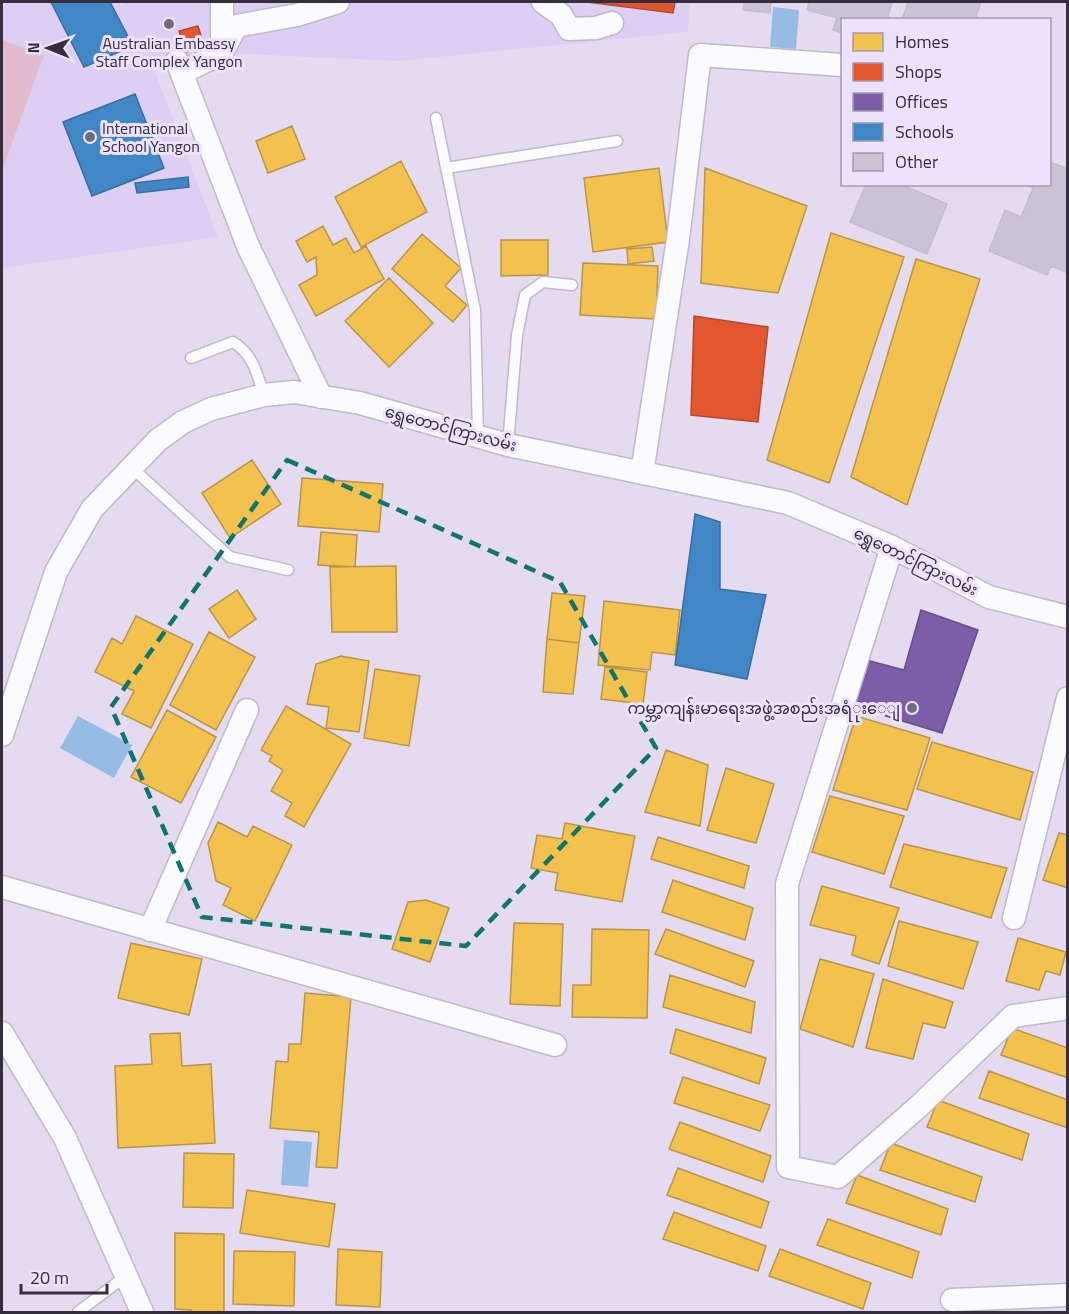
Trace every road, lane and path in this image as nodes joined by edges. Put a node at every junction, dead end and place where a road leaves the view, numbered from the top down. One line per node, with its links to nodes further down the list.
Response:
1 (222, 2): 5 (street)
2 (338, 2): 5 (street)
3 (543, 2): 4 (street)
4 (612, 23)
5 (222, 52): 13 (street)
6 (841, 65): 17 (street)
7 (436, 118): 9 (lane)
8 (617, 141): 9 (lane)
9 (446, 168): 14 (lane)
10 (572, 285): 15 (lane)
11 (191, 358): 12 (lane)
12 (264, 394): 13 (street, ရွှေတောင်ကြားလမ်း); 16 (street, ရွှေတောင်ကြားလမ်း)
13 (321, 397): 14 (street, ရွှေတောင်ကြားလမ်း)
14 (478, 436): 15 (street, ရွှေတောင်ကြားလမ်း)
15 (508, 445): 17 (street, ရွှေတောင်ကြားလမ်း)
16 (131, 467): 19 (lane); 23 (street, ရွှေတောင်ကြားလမ်း)
17 (642, 472): 18 (street, ရွှေတောင်ကြားလမ်း)
18 (892, 547): 20 (street, ရွှေတောင်ကြားလမ်း); 27 (street)
19 (288, 570)
20 (1068, 617)
21 (1068, 698): 25 (street)
22 (247, 710): 26 (street)
23 (2, 735)
24 (2, 886): 26 (street)
25 (1014, 918)
26 (150, 930): 29 (street)
27 (1068, 1008)
28 (2, 1033): 30 (street)
29 (555, 1045)
30 (126, 1276): 33 (lane); 34 (street)
31 (1068, 1295): 32 (street)
32 (952, 1300)
33 (78, 1312)
34 (142, 1312)

